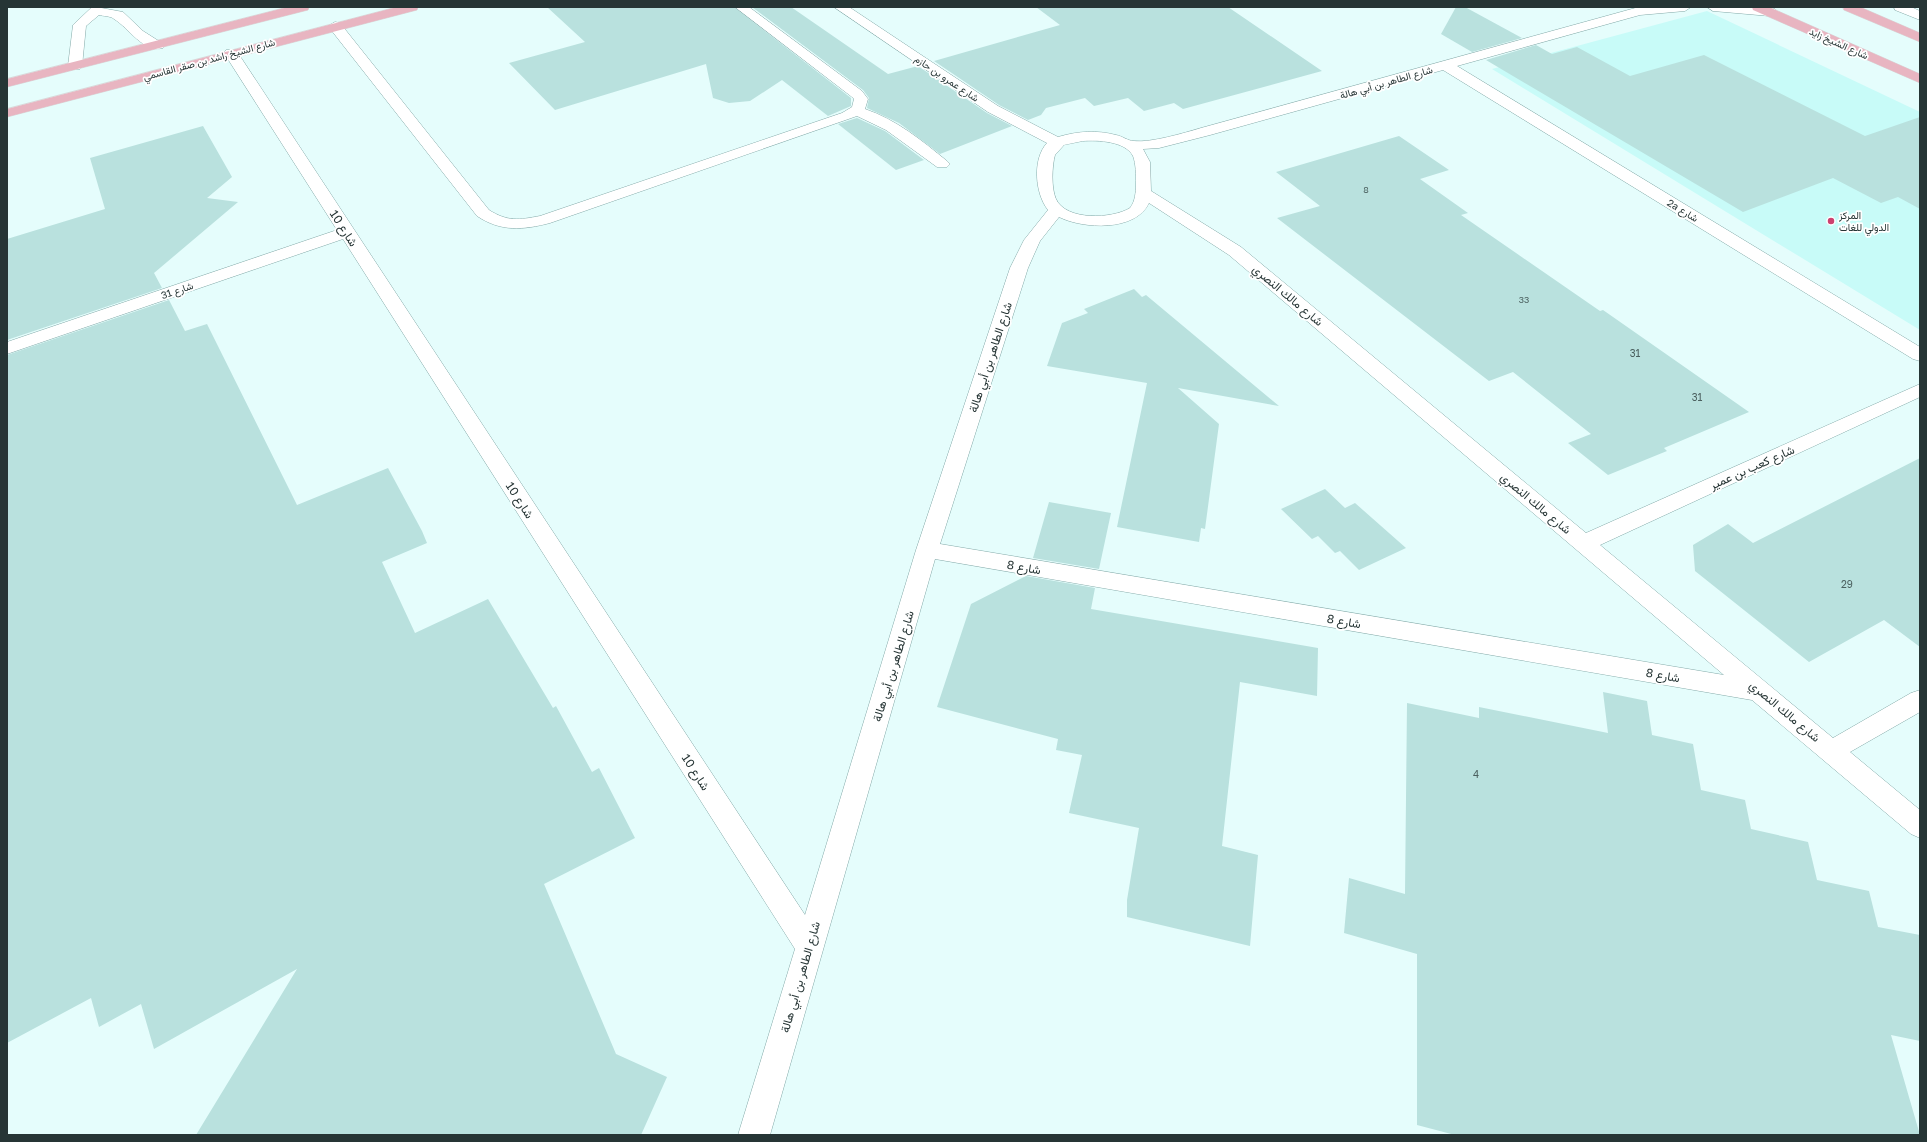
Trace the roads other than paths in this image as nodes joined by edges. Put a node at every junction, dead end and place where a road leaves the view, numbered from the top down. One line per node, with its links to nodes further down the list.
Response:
1 (303, 7): 15 (main road)
2 (412, 7): 13 (main road, شارع الشيخ راشد بن صقر القاسمي)
3 (741, 7): 21 (street)
4 (840, 7): 23 (street, شارع عمرو بن حازم)
5 (1685, 7): 10 (street, شارع الطاهر بن أبي هالة)
6 (1713, 7): 11 (street)
7 (1849, 7): 14 (main road)
8 (1900, 7): 12 (street)
9 (94, 9): 15 (street); 18 (street)
10 (1642, 9): 17 (street, شارع الطاهر بن أبي هالة)
11 (1764, 10): 19 (main road, شارع الشيخ زايد)
12 (1920, 16)
13 (335, 26): 16 (main road, شارع الشيخ راشد بن صقر القاسمي); 21 (street)
14 (1920, 38)
15 (158, 45): 18 (main road)
16 (231, 53): 22 (main road, شارع الشيخ راشد بن صقر القاسمي); 28 (street, شارع 10)
17 (1445, 65): 24 (street, شارع الطاهر بن أبي هالة); 30 (street, 2a شارع)
18 (75, 66): 20 (main road)
19 (1920, 79)
20 (7, 83)
21 (856, 111): 25 (street)
22 (7, 113)
23 (1058, 143): 24 (street); 27 (street)
24 (1132, 146): 26 (street)
25 (942, 164)
26 (1144, 193): 27 (street); 32 (street, شارع مالك النصري)
27 (1056, 209): 33 (street, شارع الطاهر بن أبي هالة)
28 (347, 232): 29 (street, شارع 31); 38 (street, شارع 10)
29 (7, 348)
30 (1920, 355)
31 (1920, 390): 32 (street, شارع كعب بن عمير)
32 (1584, 543): 34 (street, شارع مالك النصري)
33 (927, 550): 34 (street, شارع 8); 38 (street, شارع الطاهر بن أبي هالة)
34 (1761, 691): 36 (street, شارع مالك النصري)
35 (1920, 700): 36 (street)
36 (1831, 751): 37 (street, شارع مالك النصري)
37 (1920, 826)
38 (809, 946): 39 (street, شارع الطاهر بن أبي هالة)
39 (754, 1135)

